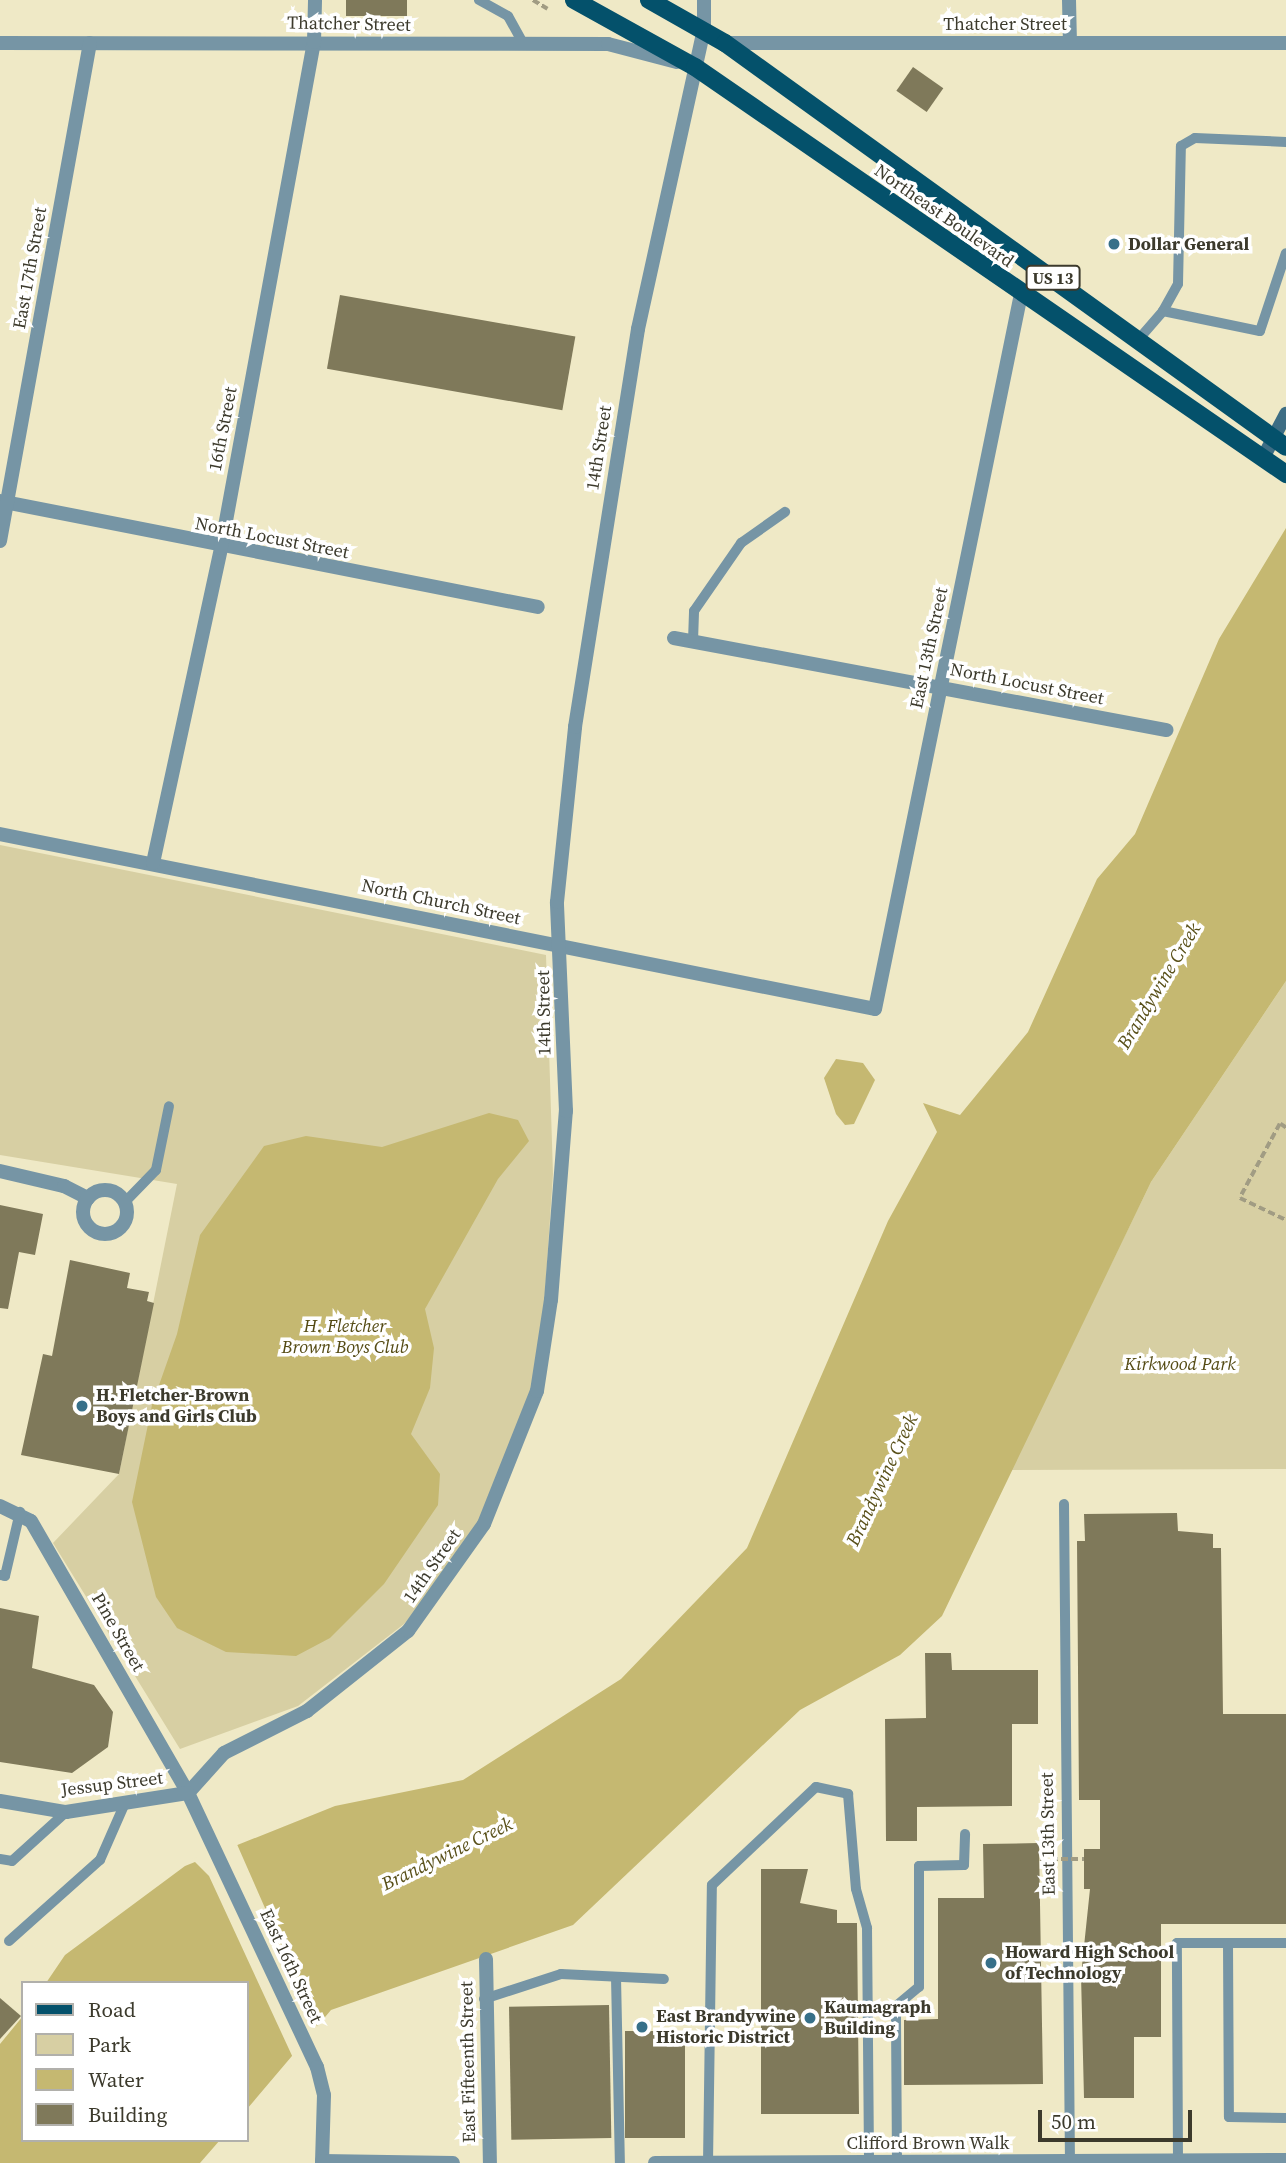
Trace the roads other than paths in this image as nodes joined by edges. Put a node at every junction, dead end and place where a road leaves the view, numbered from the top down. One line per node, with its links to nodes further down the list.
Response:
1 (315, 0): 8 (street, 16th Street)
2 (479, 0): 14 (lane)
3 (574, 0): 15 (main road, Northeast Boulevard / US 13)
4 (704, 0): 7 (street, 14th Street)
5 (1069, 0): 12 (street)
6 (652, 1): 7 (main road, Northeast Boulevard / US 13)
7 (704, 30): 11 (main road, Northeast Boulevard / US 13); 15 (street, 14th Street)
8 (314, 42): 10 (street, Thatcher Street); 14 (street, Thatcher Street); 28 (street, 16th Street)
9 (0, 43): 10 (street, Thatcher Street)
10 (90, 43): 25 (street, East 17th Street)
11 (725, 43): 12 (street, Thatcher Street); 20 (main road, Northeast Boulevard / US 13)
12 (1070, 43): 13 (street, Thatcher Street)
13 (1286, 43)
14 (524, 45): 15 (street, Thatcher Street)
15 (695, 67): 18 (main road, Northeast Boulevard / US 13); 36 (street, 14th Street)
16 (1286, 142): 19 (lane)
17 (1286, 253): 19 (lane)
18 (1021, 294): 23 (main road, Northeast Boulevard / US 13); 32 (street, East 13th Street)
19 (1163, 311): 20 (lane)
20 (1138, 340): 22 (main road, Northeast Boulevard / US 13)
21 (1286, 414): 22 (main road)
22 (1280, 442): 23 (main road)
23 (1263, 458): 24 (main road, Northeast Boulevard / US 13)
24 (1286, 474)
25 (4, 502): 27 (street, East 17th Street); 28 (street, North Locust Street)
26 (785, 512): 31 (lane)
27 (0, 541)
28 (220, 548): 29 (street, North Locust Street); 35 (street, 16th Street)
29 (538, 607)
30 (674, 638): 31 (street, North Locust Street)
31 (692, 642): 32 (street, North Locust Street)
32 (940, 688): 33 (street, North Locust Street); 37 (street, East 13th Street)
33 (1166, 730)
34 (0, 834): 35 (street, North Church Street)
35 (153, 863): 36 (street, North Church Street)
36 (562, 947): 37 (street, North Church Street); 46 (street, 14th Street)
37 (875, 1009)
38 (169, 1107): 41 (lane)
39 (0, 1171): 40 (street)
40 (88, 1198): 41 (street); 41 (street)
41 (124, 1203)
42 (1064, 1504): 65 (lane, East 13th Street)
43 (0, 1506): 44 (street)
44 (20, 1512): 45 (lane); 46 (street, Pine Street)
45 (0, 1575)
46 (188, 1793): 48 (street, Jessup Street); 62 (street, East 16th Street)
47 (0, 1801): 49 (street, Jessup Street)
48 (125, 1803): 49 (street, Jessup Street); 52 (lane)
49 (66, 1812): 51 (lane)
50 (965, 1834): 64 (lane)
51 (0, 1859)
52 (9, 1941)
53 (1228, 1943): 54 (lane); 59 (lane); 61 (lane)
54 (1286, 1943)
55 (486, 1959): 58 (street, East Fifteenth Street)
56 (615, 1977): 57 (lane); 58 (lane); 68 (lane)
57 (664, 1979)
58 (483, 1999): 67 (street, East Fifteenth Street)
59 (1286, 2118)
60 (1286, 2160): 61 (street, Clifford Brown Walk)
61 (1178, 2161): 65 (street, Clifford Brown Walk)
62 (322, 2162): 66 (street)
63 (869, 2162): 64 (street, Clifford Brown Walk); 70 (street, Clifford Brown Walk); 70 (lane)
64 (897, 2162): 65 (street, Clifford Brown Walk)
65 (1070, 2162)
66 (453, 2163)
67 (490, 2163)
68 (620, 2163)
69 (655, 2163): 70 (street, Clifford Brown Walk)
70 (708, 2163)

